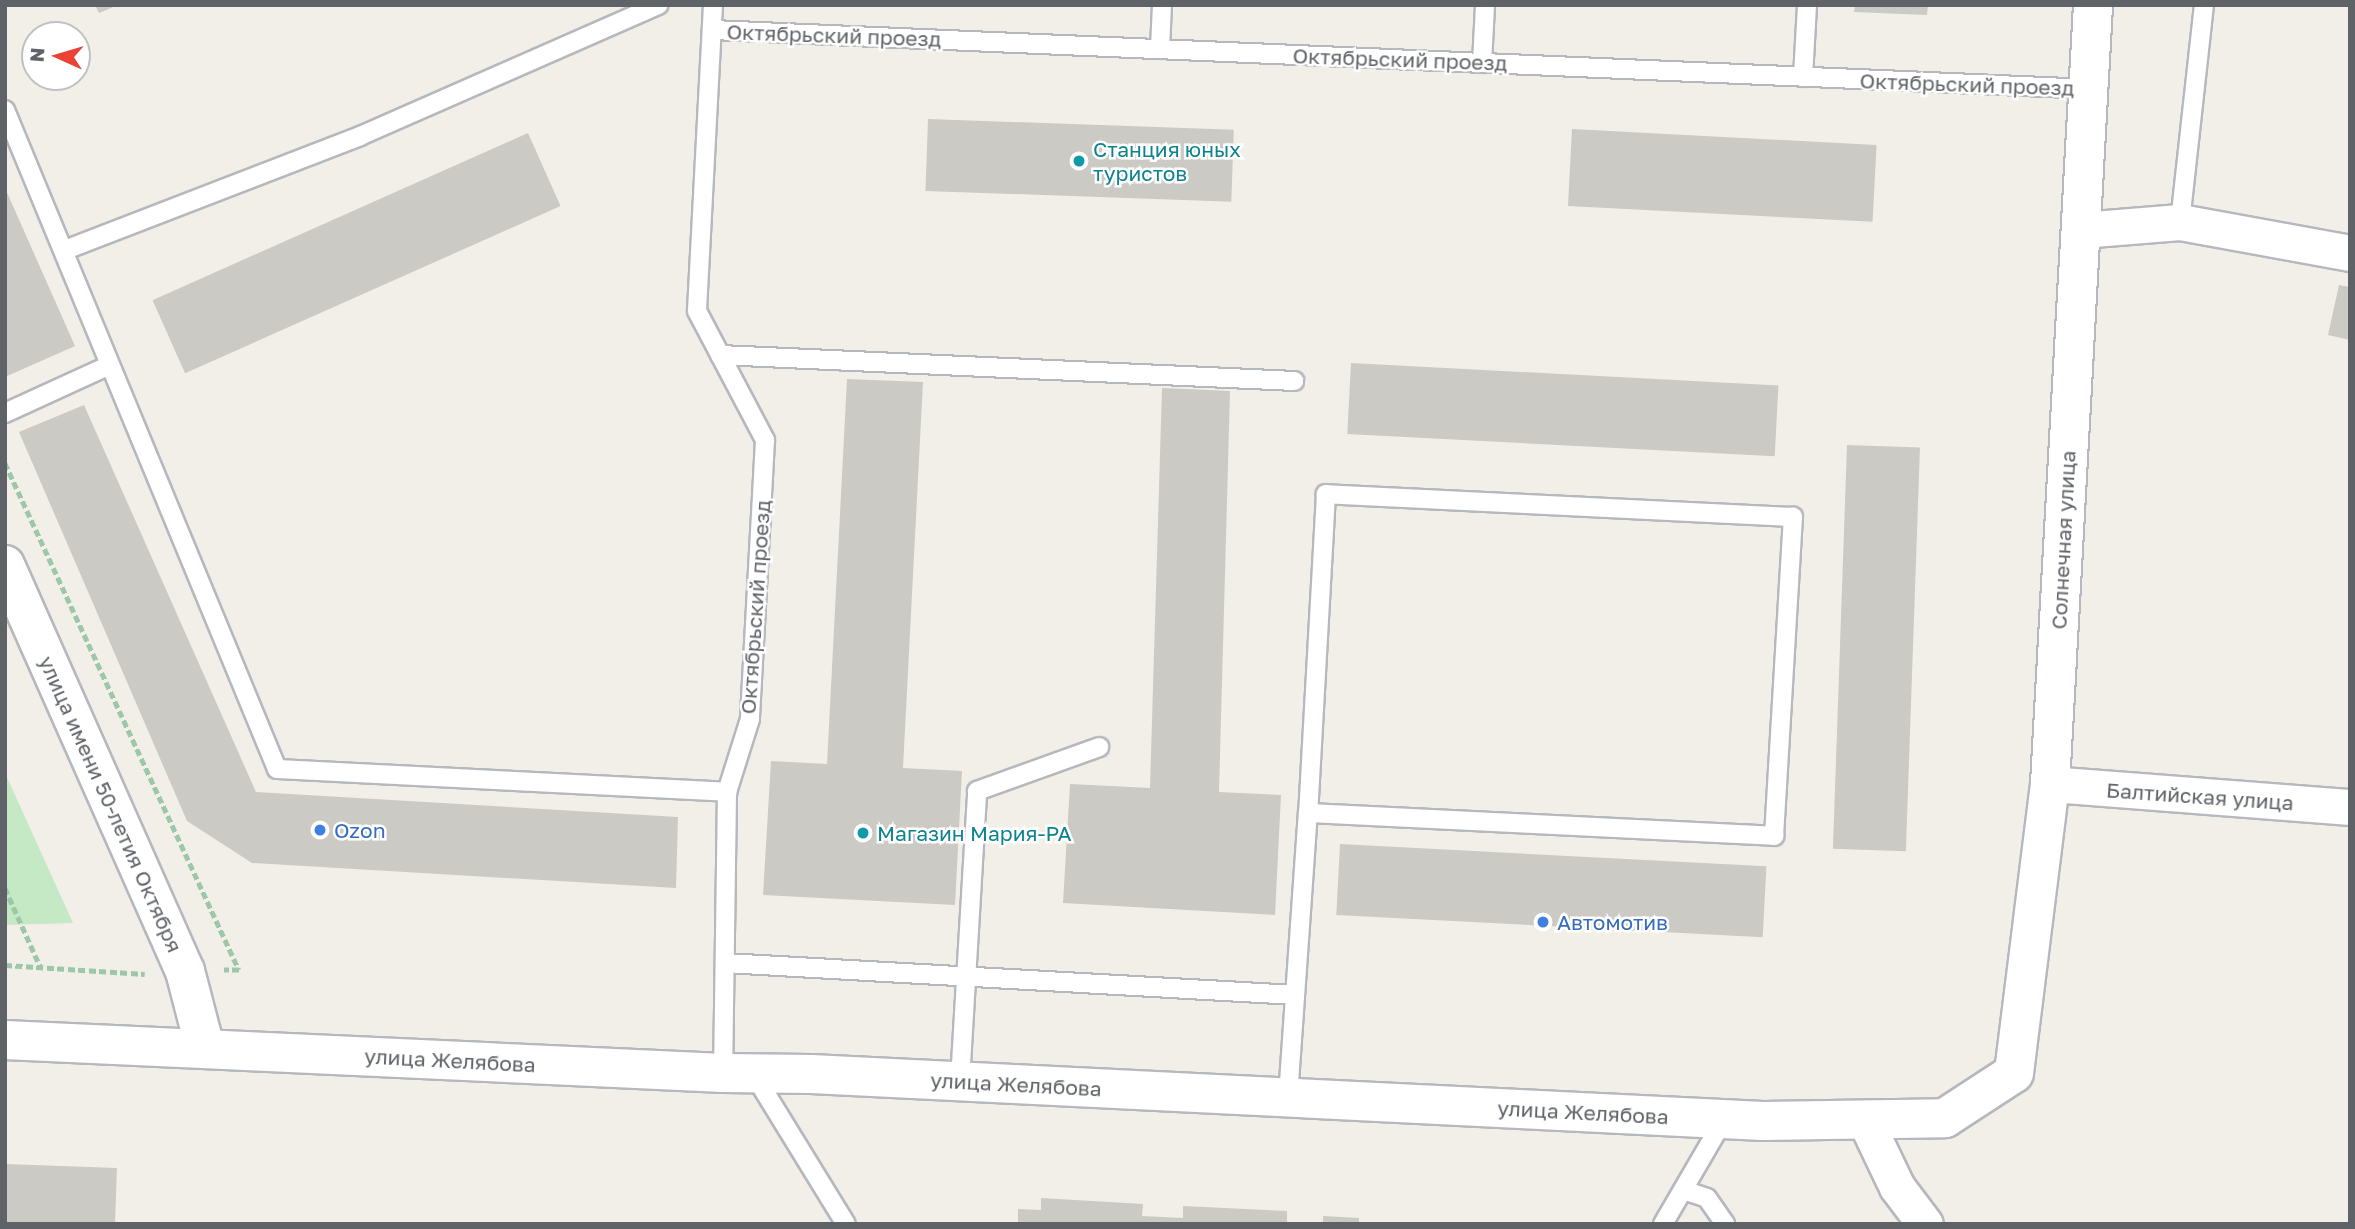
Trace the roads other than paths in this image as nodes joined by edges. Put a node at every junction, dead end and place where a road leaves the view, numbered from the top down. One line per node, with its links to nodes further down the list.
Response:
1 (659, 5): 16 (lane)
2 (713, 5): 8 (lane, Октябрьский проезд)
3 (1162, 5): 9 (lane)
4 (1485, 5): 10 (lane)
5 (1807, 5): 11 (lane)
6 (2093, 5): 12 (street, Солнечная улица)
7 (2204, 5): 14 (lane)
8 (712, 30): 9 (lane, Октябрьский проезд); 18 (lane, Октябрьский проезд)
9 (1160, 49): 10 (lane, Октябрьский проезд)
10 (1482, 63): 11 (lane, Октябрьский проезд)
11 (1802, 77): 12 (lane, Октябрьский проезд)
12 (2089, 89): 15 (street, Солнечная улица)
13 (5, 110): 16 (lane)
14 (2180, 222): 15 (street); 17 (street)
15 (2081, 230): 24 (street, Солнечная улица)
16 (65, 250): 19 (lane)
17 (2350, 253)
18 (720, 355): 20 (lane); 25 (lane, Октябрьский проезд)
19 (110, 365): 21 (lane); 25 (lane)
20 (1294, 381)
21 (5, 413)
22 (5, 565): 32 (street, улица имени 50-летия Октября)
23 (1099, 747): 29 (lane)
24 (2050, 784): 26 (street, Балтийская улица); 34 (street, Солнечная улица)
25 (727, 792): 28 (lane, Октябрьский проезд)
26 (2350, 807)
27 (1308, 813): 27 (lane); 30 (lane)
28 (725, 963): 29 (lane); 33 (lane, Октябрьский проезд)
29 (967, 976): 30 (lane); 35 (lane)
30 (1295, 995): 36 (lane)
31 (5, 1040): 32 (street, улица Желябова)
32 (205, 1048): 33 (street, улица Желябова)
33 (738, 1073): 35 (street, улица Желябова); 40 (lane)
34 (2014, 1073): 38 (street, улица Желябова)
35 (960, 1082): 36 (street, улица Желябова)
36 (1288, 1097): 37 (street, улица Желябова)
37 (1724, 1119): 38 (street, улица Желябова); 39 (lane)
38 (1865, 1120): 43 (street)
39 (1683, 1190): 41 (lane); 42 (lane)
40 (846, 1224)
41 (1663, 1224)
42 (1725, 1224)
43 (1925, 1224)

